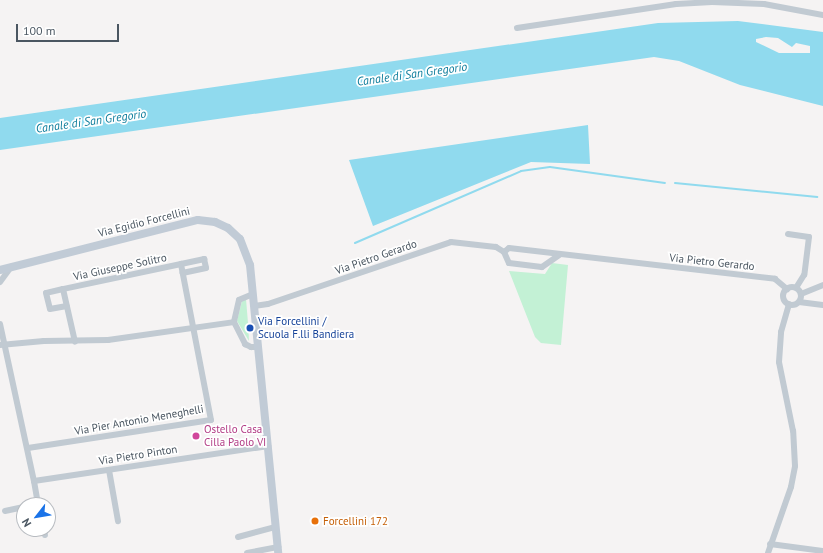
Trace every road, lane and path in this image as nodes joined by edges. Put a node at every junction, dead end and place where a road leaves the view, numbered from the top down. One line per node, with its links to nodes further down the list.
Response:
1 (823, 15): 2 (street)
2 (517, 28)
3 (788, 234): 12 (street)
4 (504, 252): 5 (street); 5 (street, Via Pietro Gerardo); 21 (street, Via Pietro Gerardo)
5 (550, 255): 14 (street, Via Pietro Gerardo)
6 (181, 264): 9 (street, Via Giuseppe Solitro); 9 (street, Via Giuseppe Solitro); 13 (street, Via Giuseppe Solitro)
7 (11, 266): 8 (street, Via Egidio Forcellini); 10 (street); 15 (street, Via Egidio Forcellini)
8 (0, 270)
9 (183, 274): 24 (street, Via Giuseppe Solitro)
10 (0, 282)
11 (823, 285): 16 (street)
12 (796, 288): 14 (street); 16 (street)
13 (63, 289): 20 (street, Via Giuseppe Solitro); 20 (street, Via Giuseppe Solitro)
14 (787, 289): 18 (street)
15 (253, 294): 21 (street, Via Egidio Forcellini); 22 (street)
16 (801, 294): 17 (street)
17 (799, 302): 18 (street); 19 (street)
18 (789, 304): 38 (street)
19 (823, 305)
20 (67, 306): 25 (street, Via Giuseppe Solitro)
21 (254, 306): 27 (street, Via Egidio Forcellini)
22 (234, 322): 24 (street); 27 (street)
23 (0, 324): 26 (street)
24 (194, 327): 25 (street); 29 (street, Via Pier Antonio Meneghelli)
25 (75, 342): 26 (street)
26 (2, 345): 29 (street)
27 (257, 347): 28 (street, Via Egidio Forcellini)
28 (268, 446): 30 (street, Via Pietro Pinton); 36 (street, Via Egidio Forcellini)
29 (28, 448): 31 (street)
30 (109, 470): 31 (street, Via Pietro Pinton); 35 (street)
31 (34, 481): 32 (street)
32 (37, 497)
33 (16, 509): 34 (street)
34 (5, 511)
35 (118, 521)
36 (276, 527): 37 (street); 39 (street, Via Egidio Forcellini)
37 (238, 537)
38 (770, 544): 40 (street); 42 (street)
39 (278, 550): 41 (street, Via Egidio Forcellini)
40 (822, 551)
41 (247, 553)
42 (768, 553)

